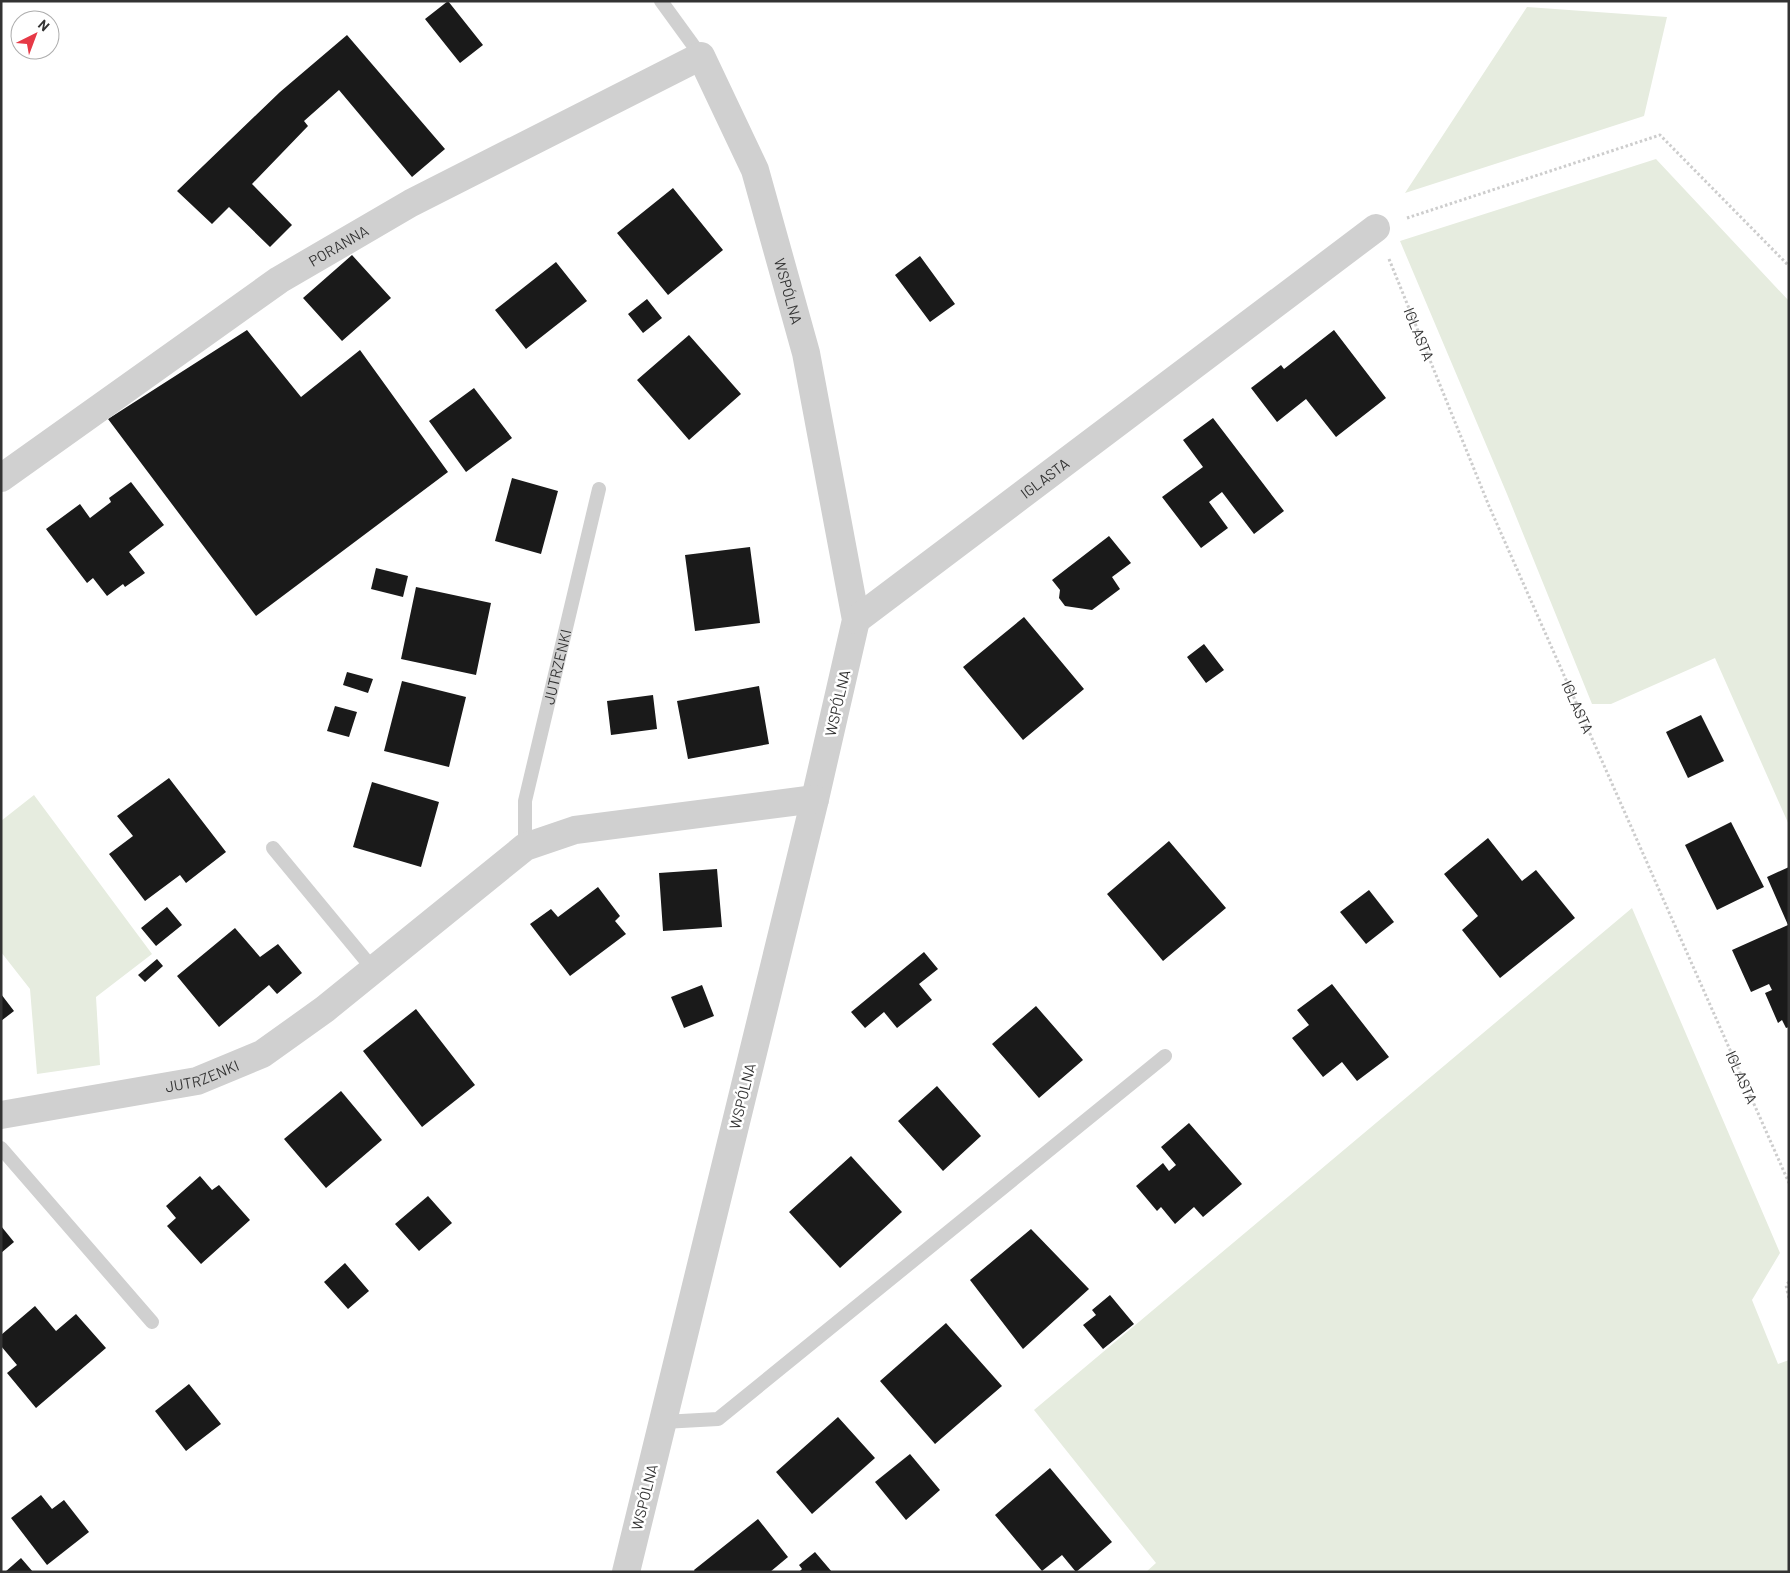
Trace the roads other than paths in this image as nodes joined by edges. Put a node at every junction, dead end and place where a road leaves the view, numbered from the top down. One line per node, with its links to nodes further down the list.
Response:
1 (661, 1): 2 (lane, WSPÓLNA)
2 (701, 56): 4 (street, PORANNA); 6 (street, WSPÓLNA)
3 (1376, 228): 6 (street, IGLASTA)
4 (1, 478)
5 (599, 489): 8 (lane, JUTRZENKI)
6 (856, 620): 7 (street, WSPÓLNA)
7 (815, 799): 8 (street, JUTRZENKI); 15 (street, WSPÓLNA)
8 (525, 847): 10 (street, JUTRZENKI)
9 (273, 848): 10 (lane)
10 (373, 969): 12 (street, JUTRZENKI)
11 (1165, 1056): 15 (lane)
12 (1, 1115)
13 (1, 1148): 14 (lane)
14 (152, 1322)
15 (663, 1422): 16 (street, WSPÓLNA)
16 (626, 1572)

